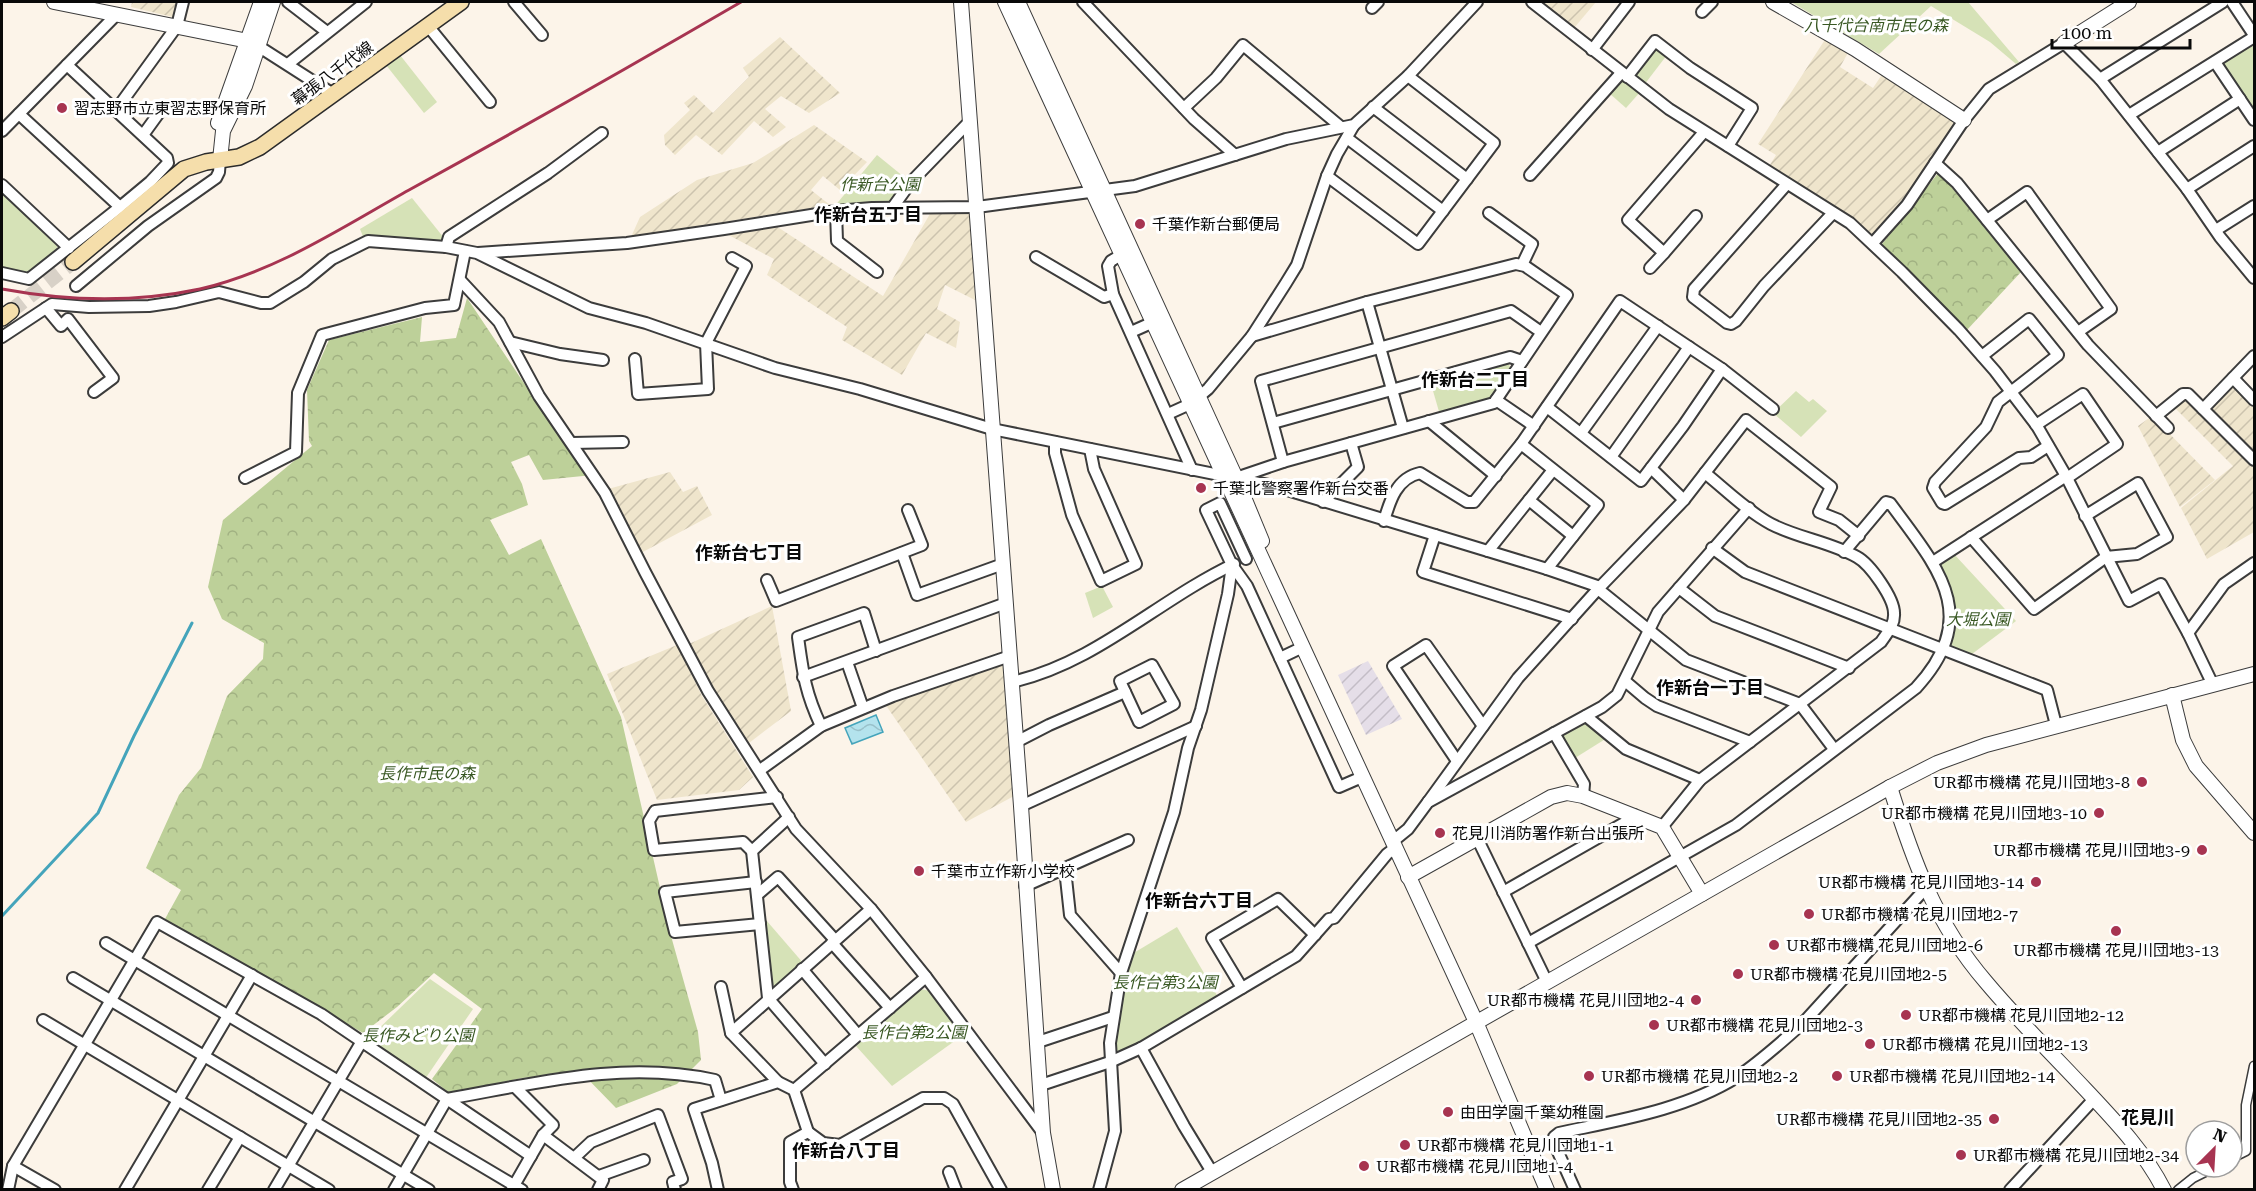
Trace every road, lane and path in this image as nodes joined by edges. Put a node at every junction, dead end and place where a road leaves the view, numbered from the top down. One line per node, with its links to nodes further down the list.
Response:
1 (54, 2): 21 (street)
2 (183, 2): 22 (street)
3 (261, 2): 28 (street)
4 (273, 2): 28 (street)
5 (288, 2): 24 (street)
6 (366, 2): 24 (street)
7 (461, 2): 23 (main road, 幕張八千代線)
8 (514, 2): 25 (street)
9 (961, 2): 45 (street)
10 (1010, 2): 67 (street)
11 (1083, 2): 41 (street)
12 (1532, 2): 29 (street)
13 (1629, 2): 29 (street)
14 (1712, 2): 20 (street)
15 (1773, 2): 46 (street)
16 (2129, 2): 27 (street)
17 (2223, 2): 35 (street)
18 (2232, 2): 26 (street)
19 (1471, 3): 34 (street)
20 (1702, 12)
21 (117, 14): 22 (street); 32 (street)
22 (177, 26): 28 (street); 42 (street)
23 (428, 26): 36 (main road, 幕張八千代線); 38 (street)
24 (327, 32): 31 (street)
25 (542, 35)
26 (2254, 36): 30 (street)
27 (2064, 43): 35 (street); 46 (street)
28 (253, 44): 31 (street); 59 (street)
29 (1592, 50): 33 (street)
30 (2215, 62): 37 (street); 44 (street)
31 (288, 64): 36 (street)
32 (67, 65): 42 (street); 43 (street)
33 (1624, 75): 51 (street); 55 (street); 61 (street)
34 (1408, 76): 40 (street); 63 (street)
35 (2100, 79): 44 (street)
36 (333, 94): 59 (main road, 幕張八千代線)
37 (2240, 99): 47 (street); 57 (street)
38 (490, 102)
39 (164, 106): 53 (street)
40 (1374, 107): 48 (street); 63 (street)
41 (1184, 108): 49 (street); 58 (street)
42 (116, 110): 53 (street)
43 (18, 114): 50 (street); 69 (street)
44 (2129, 115): 57 (street)
45 (970, 120): 70 (street); 71 (street)
46 (1964, 120): 60 (street)
47 (2254, 120)
48 (1354, 125): 49 (street); 54 (street)
49 (1341, 127): 58 (street)
50 (2, 131)
51 (1704, 132): 55 (street); 82 (street)
52 (602, 133): 80 (street)
53 (143, 135): 69 (street)
54 (1347, 138): 62 (street); 73 (street)
55 (1728, 146): 64 (street)
56 (2254, 146): 66 (street)
57 (2158, 152): 66 (street)
58 (1235, 155): 67 (street)
59 (220, 160): 84 (main road, 幕張八千代線); 94 (street)
60 (1935, 163): 77 (street); 79 (street)
61 (1530, 174)
62 (1328, 176): 73 (street); 103 (street)
63 (1467, 180): 73 (street)
64 (1787, 184): 75 (street); 75 (street)
65 (2, 185): 84 (street)
66 (2187, 189): 78 (street)
67 (1099, 192): 71 (street); 85 (street); 98 (street)
68 (2254, 206): 78 (street)
69 (120, 207): 84 (street)
70 (893, 207): 71 (street); 72 (street)
71 (977, 207): 133 (street)
72 (836, 211): 83 (street); 90 (street)
73 (1443, 212)
74 (1489, 213): 88 (street)
75 (1833, 213): 79 (street)
76 (1696, 216): 82 (street)
77 (1987, 220): 102 (street); 102 (street)
78 (2216, 230): 92 (street)
79 (1873, 243): 109 (street)
80 (446, 246): 81 (street); 97 (street)
81 (465, 251): 83 (street); 93 (street)
82 (1665, 252): 89 (street)
83 (477, 253): 106 (street)
84 (71, 255): 91 (street)
85 (1121, 255): 95 (street); 98 (street)
86 (1036, 257): 95 (street)
87 (732, 258): 106 (street)
88 (1522, 265): 96 (street); 101 (street)
89 (1650, 268)
90 (877, 272)
91 (2, 273)
92 (2254, 278)
93 (460, 280): 105 (street); 152 (street)
94 (76, 286)
95 (1113, 294): 100 (street)
96 (1367, 302): 103 (street); 108 (street)
97 (46, 308): 104 (street); 118 (street)
98 (1157, 320): 100 (street); 119 (street)
99 (1658, 326): 107 (street); 122 (street); 134 (street)
100 (1131, 332): 125 (street)
101 (1540, 332): 108 (street); 113 (street)
102 (2078, 332): 126 (street)
103 (1252, 336): 119 (street)
104 (2, 337)
105 (510, 342): 112 (street); 137 (street)
106 (706, 343): 111 (street); 133 (street)
107 (1689, 347): 114 (street); 142 (street)
108 (1381, 349): 116 (street); 128 (street)
109 (1982, 356): 117 (street); 117 (street)
110 (2254, 356): 115 (street)
111 (634, 359)
112 (603, 360)
113 (1522, 361): 116 (street); 120 (street)
114 (1722, 369): 123 (street); 145 (street)
115 (2233, 378): 121 (street); 124 (street)
116 (1392, 390): 128 (street); 131 (street)
117 (2010, 392): 129 (street); 140 (street)
118 (94, 393)
119 (1194, 400): 125 (street); 149 (street)
120 (1496, 400): 127 (street); 130 (street)
121 (2254, 400)
122 (1547, 407): 130 (street); 134 (street)
123 (1773, 409)
124 (2203, 409): 126 (street); 143 (street)
125 (1168, 414): 146 (street)
126 (2156, 416): 132 (street)
127 (1429, 421): 131 (street); 150 (street)
128 (1273, 423): 144 (street)
129 (2036, 425): 140 (street); 151 (street)
130 (1534, 426): 139 (street)
131 (1403, 428): 138 (street)
132 (2168, 428)
133 (992, 429): 136 (street); 173 (street)
134 (1581, 433): 142 (street)
135 (623, 442): 137 (street)
136 (1055, 442): 141 (street); 141 (street)
137 (572, 443): 210 (street)
138 (1351, 443): 144 (street); 155 (street)
139 (1521, 444): 147 (street); 150 (street)
140 (2048, 446): 151 (street)
141 (1090, 448): 146 (street)
142 (1611, 457): 145 (street)
143 (2254, 460)
144 (1283, 462): 149 (street)
145 (1651, 468): 154 (street)
146 (1192, 470): 149 (street)
147 (1554, 470): 153 (street); 161 (street)
148 (1705, 473): 154 (street); 156 (street); 162 (street)
149 (1229, 476): 155 (street); 165 (street)
150 (1496, 476): 159 (street)
151 (2066, 477): 158 (street); 163 (street)
152 (245, 478)
153 (1529, 500): 161 (street); 166 (street)
154 (1684, 500): 177 (street)
155 (1323, 502): 159 (street)
156 (1749, 508): 164 (street); 167 (street)
157 (908, 510): 168 (street)
158 (2085, 516): 169 (street); 169 (street)
159 (1384, 521): 160 (street)
160 (1436, 535): 166 (street); 180 (street)
161 (1573, 536): 175 (street)
162 (1858, 536): 167 (street); 171 (street)
163 (1971, 537): 169 (street); 171 (street)
164 (1712, 548): 178 (street); 181 (street)
165 (1262, 551): 170 (street); 184 (street)
166 (1488, 551): 175 (street)
167 (1844, 552): 181 (street)
168 (902, 553): 173 (street); 176 (street)
169 (2106, 557): 183 (street)
170 (1246, 559): 174 (street); 174 (street)
171 (1933, 562): 185 (street)
172 (2254, 563): 183 (street)
173 (1003, 564): 179 (street)
174 (1232, 565): 188 (street); 194 (street); 203 (street)
175 (1547, 569): 177 (street)
176 (767, 580)
177 (1599, 588): 180 (street); 182 (street)
178 (1679, 588): 182 (street); 190 (street)
179 (1006, 603): 186 (street); 187 (street)
180 (1572, 619): 204 (street)
181 (1892, 628): 185 (street); 190 (street)
182 (1648, 630): 193 (street); 198 (street)
183 (2188, 633): 195 (street)
184 (1303, 647): 188 (street); 211 (street)
185 (1944, 648): 201 (street); 208 (street)
186 (876, 651): 189 (street); 192 (street)
187 (1010, 656): 194 (street); 199 (street)
188 (1280, 658): 211 (street)
189 (847, 662): 192 (street); 199 (street)
190 (1849, 668): 198 (street)
191 (2254, 674): 195 (street)
192 (803, 677): 202 (street)
193 (1625, 681): 200 (street); 207 (street)
194 (1012, 682): 206 (street)
195 (2213, 685): 197 (street)
196 (1125, 692): 196 (street); 206 (street)
197 (2172, 695): 201 (street); 221 (street)
198 (1800, 704): 207 (street); 208 (street)
199 (862, 708): 202 (street)
200 (1586, 716): 205 (street); 212 (street)
201 (2056, 725): 213 (street)
202 (821, 726): 210 (street)
203 (1196, 726): 217 (street); 243 (street)
204 (1483, 726): 209 (street); 209 (street)
205 (1554, 733): 214 (street); 216 (street)
206 (1016, 742): 217 (street)
207 (1750, 742): 212 (street)
208 (1834, 749): 226 (street)
209 (1457, 761): 216 (street)
210 (760, 770): 215 (street)
211 (1362, 777): 224 (street)
212 (1700, 780): 220 (street)
213 (1890, 787): 231 (street); 233 (street)
214 (1583, 796): 218 (street); 222 (street)
215 (777, 797): 219 (street); 225 (street)
216 (1428, 802): 224 (street)
217 (1021, 806): 230 (street)
218 (1634, 815): 220 (street); 232 (street)
219 (789, 817): 225 (street); 235 (street)
220 (1662, 827): 226 (street)
221 (2254, 833)
222 (1477, 838): 228 (street); 232 (street)
223 (1128, 840): 227 (street)
224 (1393, 845): 228 (street); 237 (street)
225 (752, 851): 229 (street)
226 (1681, 857): 233 (street); 240 (street)
227 (1065, 869): 230 (street); 243 (street)
228 (1408, 877): 256 (street)
229 (756, 882): 234 (street); 236 (street)
230 (1025, 886): 260 (street)
231 (1925, 889): 273 (street); 312 (street)
232 (1503, 892): 240 (street)
233 (1702, 894): 247 (street)
234 (757, 895): 236 (street); 238 (street)
235 (871, 909): 238 (street); 245 (street)
236 (760, 924): 250 (street)
237 (1315, 935): 249 (street); 249 (street)
238 (833, 941): 242 (street); 252 (street)
239 (106, 943): 241 (street)
240 (1528, 943): 247 (street)
241 (135, 960): 244 (street); 251 (street); 253 (street)
242 (802, 969): 250 (street); 258 (street)
243 (1121, 972): 254 (street)
244 (252, 975): 253 (street); 259 (street)
245 (926, 977): 252 (street); 279 (street)
246 (73, 978): 251 (street)
247 (1547, 982): 256 (street)
248 (721, 987): 257 (street)
249 (1242, 988): 262 (street)
250 (768, 998): 257 (street); 265 (street)
251 (111, 1001): 261 (street); 263 (street)
252 (890, 1008): 258 (street)
253 (228, 1015): 263 (street); 267 (street)
254 (1113, 1017): 260 (street); 264 (street)
255 (43, 1020): 261 (street)
256 (1476, 1022): 289 (street); 311 (street)
257 (731, 1032): 268 (street)
258 (858, 1035): 265 (street)
259 (362, 1041): 267 (street); 272 (street)
260 (1038, 1042): 269 (street)
261 (85, 1045): 274 (street); 286 (street)
262 (1141, 1048): 264 (street); 289 (street)
263 (204, 1056): 274 (street); 276 (street)
264 (1110, 1062): 269 (street); 309 (street)
265 (825, 1064): 271 (street)
266 (2254, 1066): 282 (street)
267 (339, 1080): 276 (street); 278 (street)
268 (778, 1082): 271 (street); 275 (street)
269 (1041, 1085): 279 (street)
270 (515, 1087): 272 (street); 275 (street); 280 (street)
271 (794, 1090): 277 (street)
272 (447, 1099): 278 (street); 283 (street)
273 (2094, 1099): 313 (street); 314 (street)
274 (178, 1100): 281 (street); 296 (street)
275 (721, 1100): 304 (street)
276 (314, 1122): 287 (street); 290 (street)
277 (808, 1132): 305 (street); 307 (street)
278 (427, 1133): 290 (street); 294 (street)
279 (1043, 1133): 308 (street)
280 (543, 1135): 283 (street); 284 (street)
281 (240, 1137): 287 (street); 297 (street)
282 (2244, 1152)
283 (531, 1156): 294 (street)
284 (573, 1158): 291 (street); 303 (street)
285 (644, 1160): 291 (street)
286 (14, 1166): 293 (street); 295 (street)
287 (288, 1166): 298 (street); 299 (street)
288 (949, 1173): 306 (street)
289 (1212, 1173): 310 (street)
290 (403, 1174): 300 (street); 301 (street)
291 (598, 1176): 302 (street)
292 (2192, 1179): 315 (street)
293 (6, 1184)
294 (516, 1188)
295 (55, 1190)
296 (125, 1190)
297 (208, 1190)
298 (274, 1190)
299 (329, 1190)
300 (394, 1190)
301 (429, 1190)
302 (598, 1190)
303 (675, 1190)
304 (718, 1190)
305 (793, 1190)
306 (956, 1190)
307 (1001, 1190)
308 (1053, 1190)
309 (1099, 1190)
310 (1182, 1190)
311 (1547, 1190)
312 (1575, 1190)
313 (2010, 1190)
314 (2164, 1190)
315 (2178, 1190)

